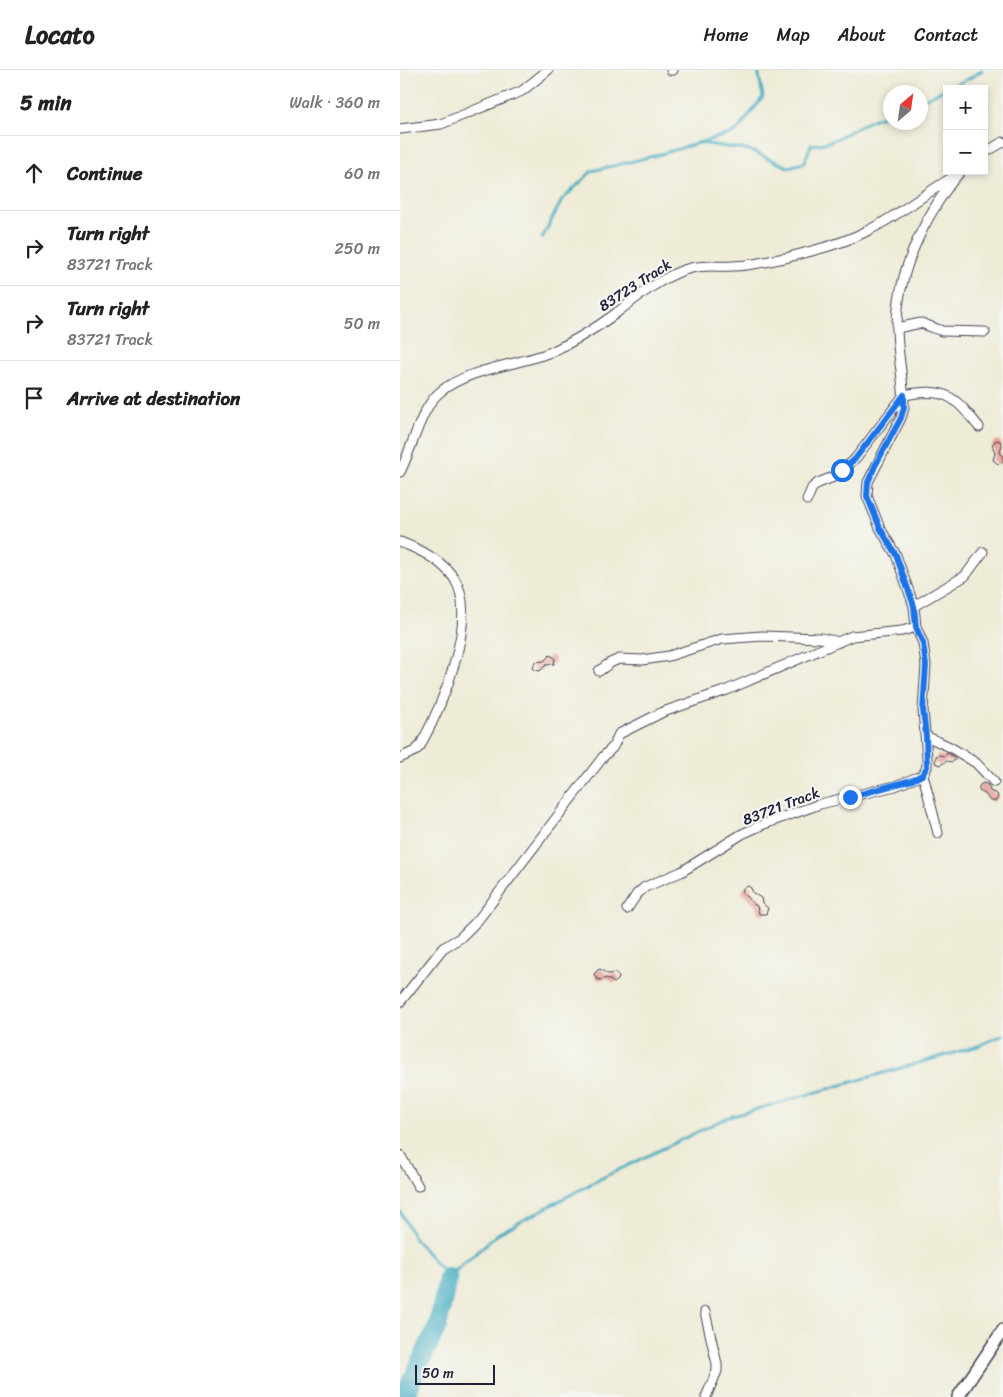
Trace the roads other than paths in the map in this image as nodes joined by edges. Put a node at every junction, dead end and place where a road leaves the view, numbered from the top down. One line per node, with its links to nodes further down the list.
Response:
1 (548, 70): 2 (street)
2 (400, 128)
3 (1003, 142): 4 (street)
4 (988, 151)
5 (956, 175): 11 (street, 83723 Track)
6 (958, 175): 7 (street)
7 (897, 328): 8 (street); 9 (street)
8 (985, 332)
9 (904, 395): 10 (street); 12 (street); 15 (street)
10 (979, 427)
11 (400, 472)
12 (807, 500)
13 (400, 542): 20 (street)
14 (983, 552): 15 (street)
15 (914, 606): 16 (street)
16 (916, 627): 17 (street); 19 (street)
17 (840, 642): 18 (street); 25 (street)
18 (599, 672)
19 (926, 736): 21 (street); 22 (street)
20 (400, 758)
21 (922, 775): 23 (street); 24 (street, 83721 Track)
22 (994, 782)
23 (938, 833)
24 (627, 909)
25 (400, 1002)
26 (400, 1155): 27 (street)
27 (418, 1186)
28 (704, 1312): 30 (street)
29 (1003, 1330): 31 (street)
30 (706, 1397)
31 (958, 1397)

